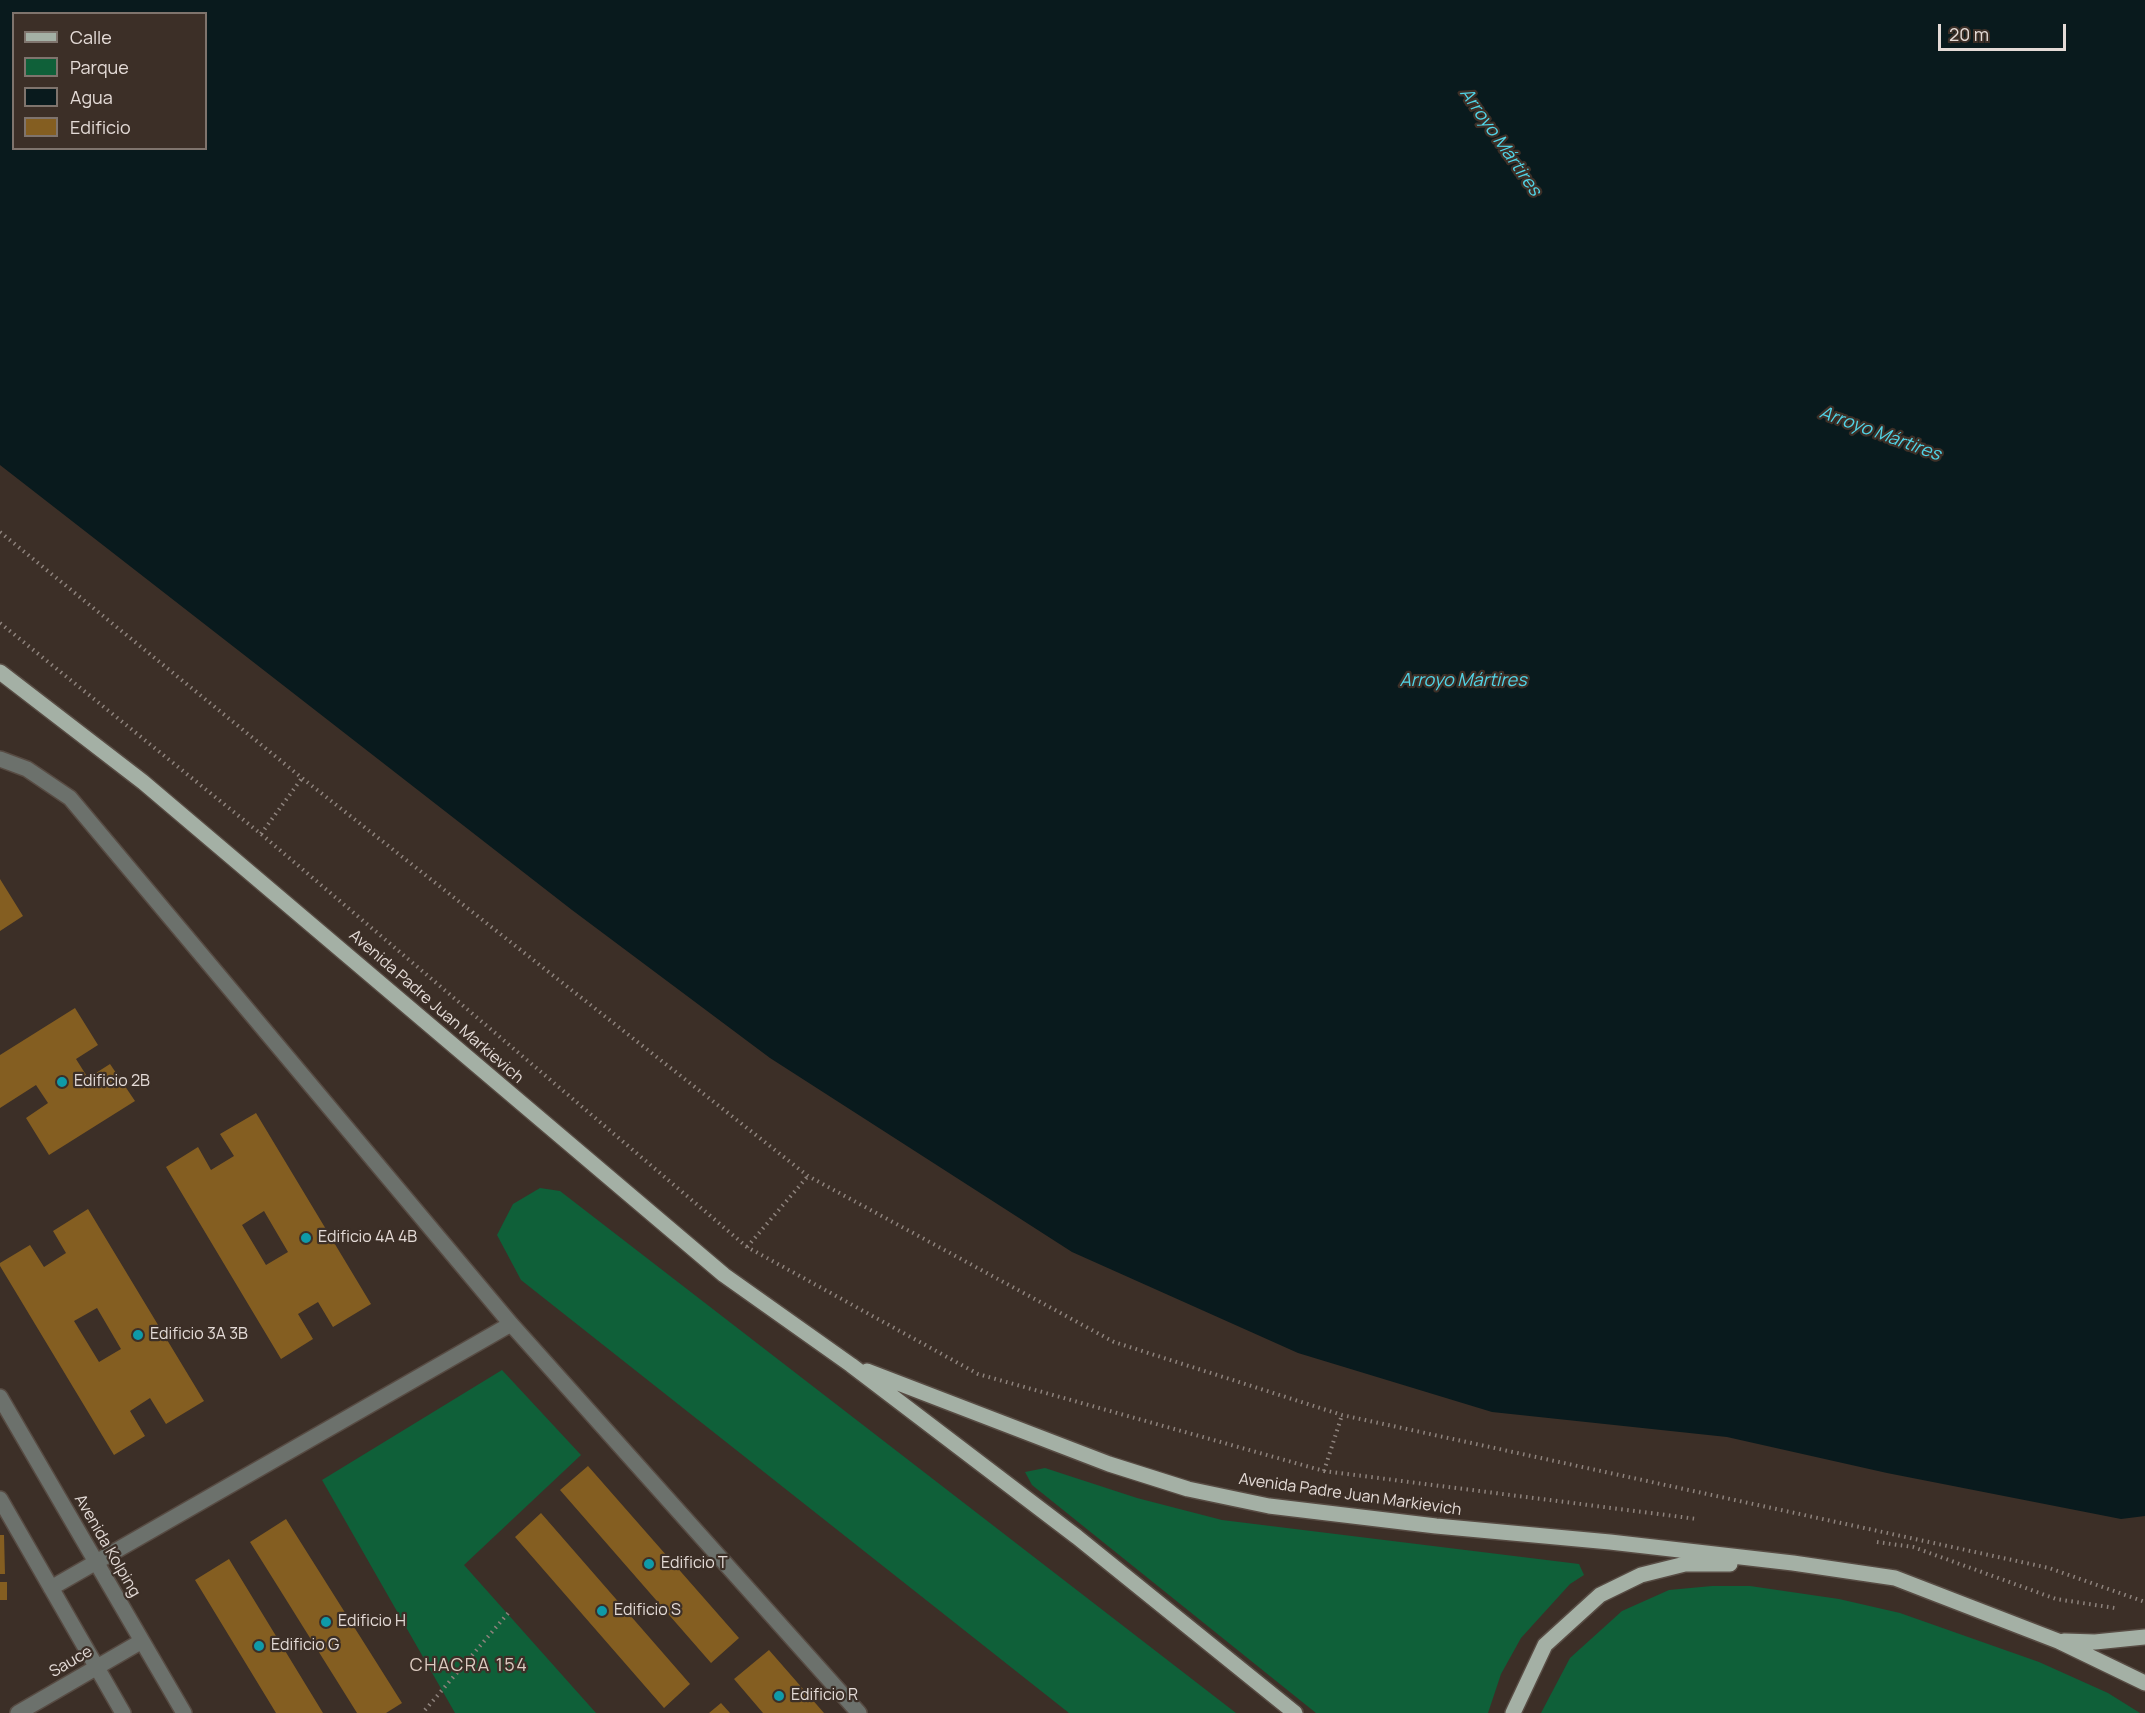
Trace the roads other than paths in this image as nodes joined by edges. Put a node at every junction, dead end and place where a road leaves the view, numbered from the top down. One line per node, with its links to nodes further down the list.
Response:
1 (0, 672): 4 (main road, Avenida Padre Juan Markievich)
2 (0, 759): 3 (street)
3 (511, 1324): 7 (street); 18 (street)
4 (851, 1365): 8 (main road, Avenida Padre Juan Markievich); 19 (main road, Avenida Padre Juan Markievich)
5 (0, 1397): 7 (street, Avenida Kolping)
6 (0, 1498): 9 (street)
7 (95, 1561): 9 (street); 11 (street, Avenida Kolping)
8 (1793, 1563): 12 (main road, Avenida Padre Juan Markievich); 20 (main road, Avenida Padre Juan Markievich)
9 (51, 1588): 13 (street)
10 (2145, 1637): 12 (main road)
11 (142, 1641): 13 (street, Sauce); 17 (street, Avenida Kolping)
12 (2058, 1641): 14 (main road, Avenida Padre Juan Markievich)
13 (97, 1668): 15 (street, Sauce); 16 (street)
14 (2145, 1683)
15 (18, 1713)
16 (123, 1713)
17 (184, 1713)
18 (859, 1713)
19 (1295, 1713)
20 (1513, 1713)

